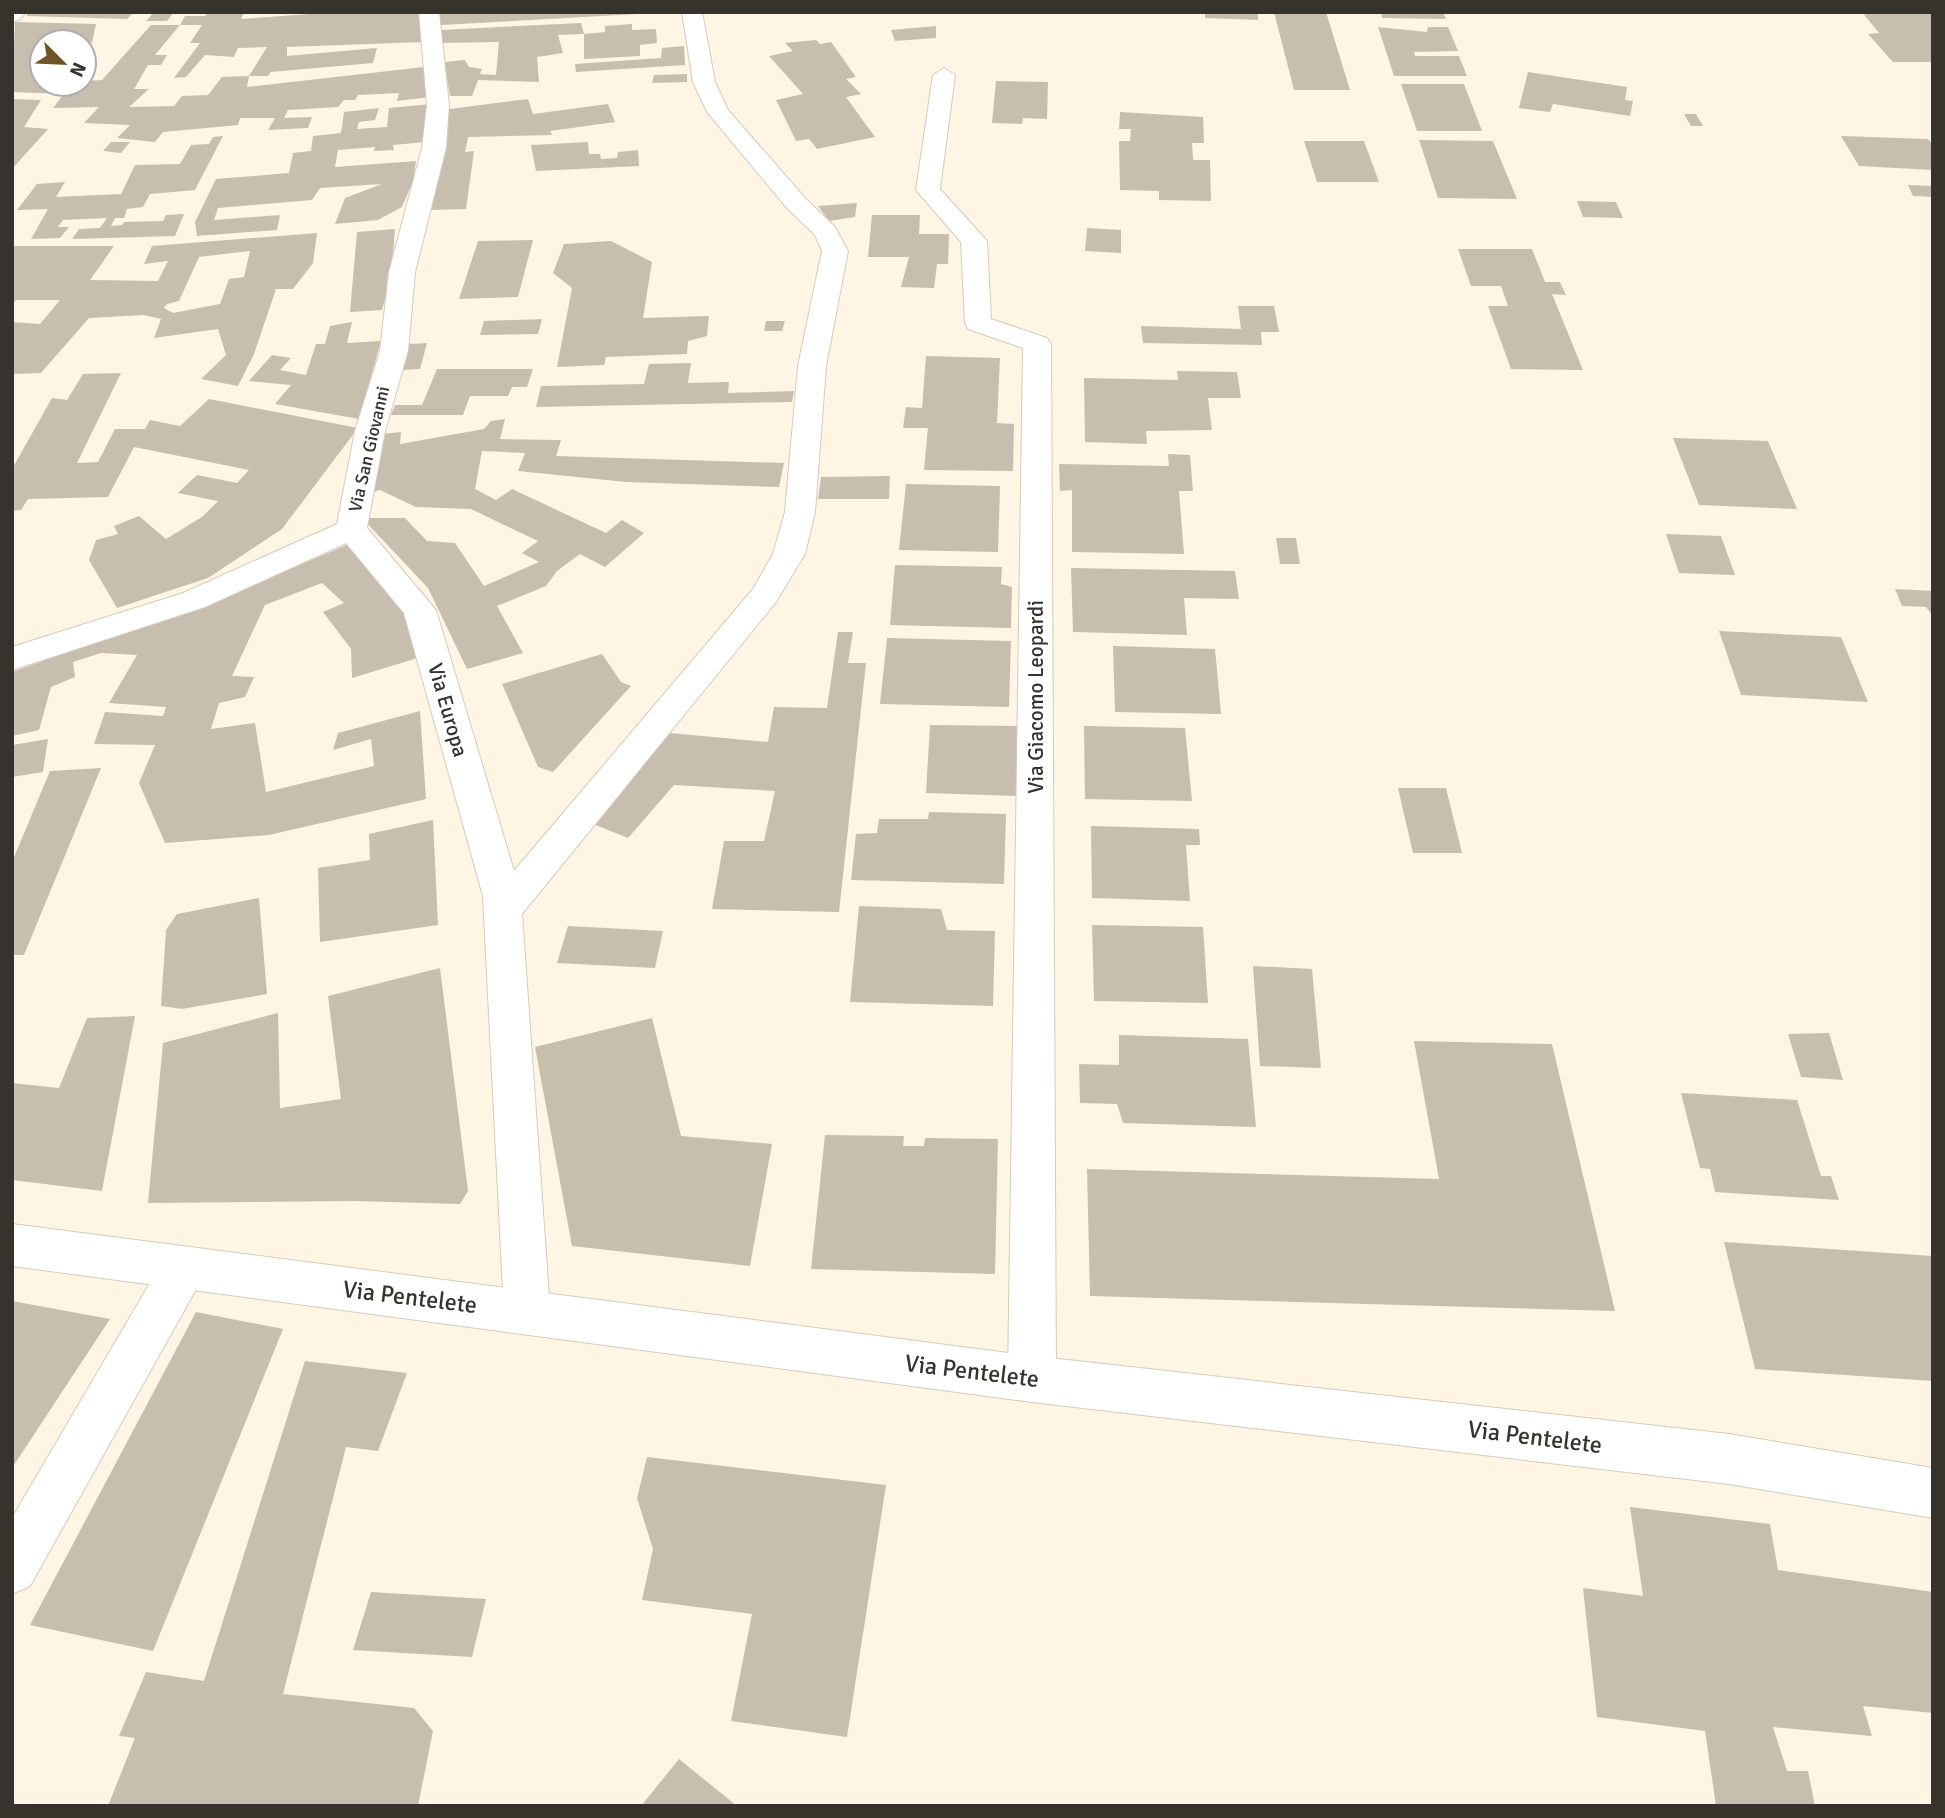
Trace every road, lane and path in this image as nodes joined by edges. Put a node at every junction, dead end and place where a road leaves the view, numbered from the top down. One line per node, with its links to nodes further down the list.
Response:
1 (429, 12): 4 (street, Via San Giovanni)
2 (692, 12): 6 (street)
3 (944, 75): 10 (street, Via Giacomo Leopardi)
4 (351, 529): 5 (street, Via San Giovanni); 6 (street, Via Europa)
5 (12, 659)
6 (501, 913): 9 (street, Via Europa)
7 (12, 1245): 8 (street, Via Pentelete)
8 (183, 1269): 9 (street, Via Pentelete); 12 (street)
9 (527, 1311): 10 (street, Via Pentelete)
10 (1032, 1379): 11 (street, Via Pentelete)
11 (1933, 1493)
12 (12, 1568)

